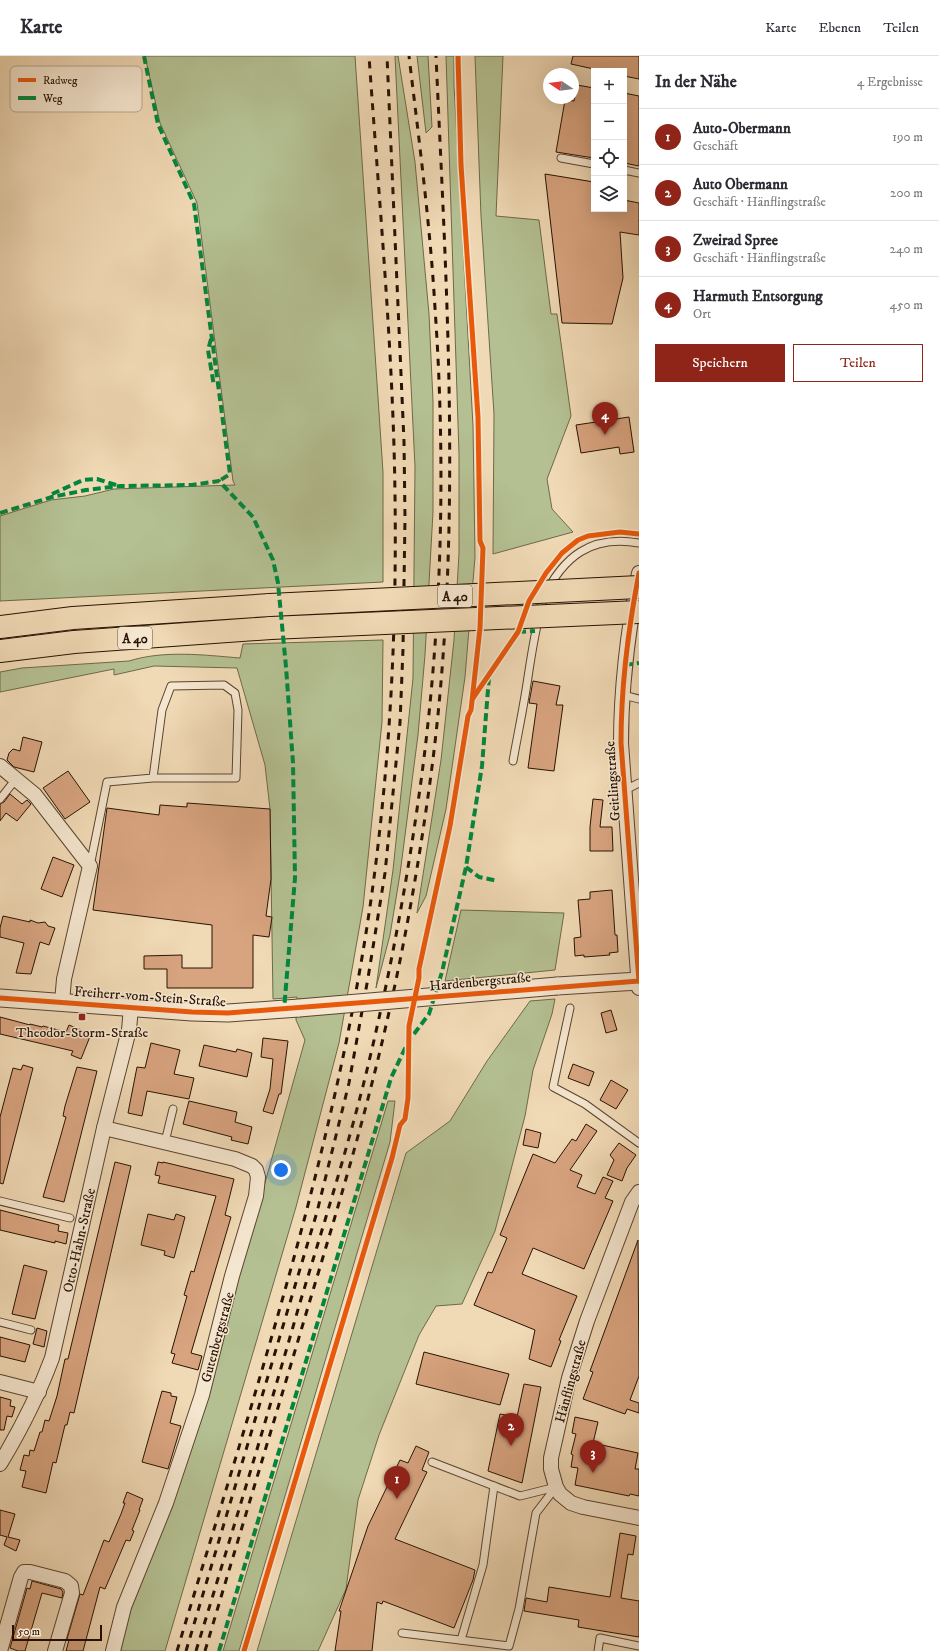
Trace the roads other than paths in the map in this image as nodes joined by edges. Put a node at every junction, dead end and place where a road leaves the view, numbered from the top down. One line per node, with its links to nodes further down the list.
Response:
1 (561, 158): 2 (lane)
2 (591, 163)
3 (627, 171): 4 (lane)
4 (639, 173)
5 (639, 543): 13 (lane)
6 (639, 573): 11 (street, Geitlingstraße)
7 (639, 587): 9 (highway, A 40, bridge)
8 (639, 612): 10 (highway, A 40, bridge)
9 (0, 627)
10 (0, 651)
11 (623, 695): 12 (lane); 18 (street, Geitlingstraße)
12 (639, 699)
13 (513, 761)
14 (0, 766): 16 (street)
15 (153, 778): 15 (lane); 20 (lane)
16 (16, 779): 19 (lane); 20 (street)
17 (639, 783): 18 (lane)
18 (624, 790): 21 (street, Geitlingstraße)
19 (0, 800)
20 (90, 866): 24 (street)
21 (639, 981): 22 (street, Geitlingstraße); 26 (street, Hardenbergstraße, bridge)
22 (639, 988)
23 (0, 998): 24 (street, Freiherr-vom-Stein-Straße)
24 (62, 1002): 25 (street, Freiherr-vom-Stein-Straße)
25 (131, 1007): 26 (street, Freiherr-vom-Stein-Straße); 29 (street, Otto-Hahn-Straße)
26 (299, 1008)
27 (570, 1008): 31 (lane)
28 (173, 1109): 30 (lane)
29 (104, 1128): 30 (street, Gutenbergstraße); 38 (street, Otto-Hahn-Straße)
30 (165, 1142): 49 (street, Gutenbergstraße)
31 (639, 1143)
32 (639, 1192): 42 (street, Hänflingstraße)
33 (0, 1201): 34 (lane)
34 (70, 1218)
35 (0, 1322): 36 (lane)
36 (31, 1330)
37 (0, 1382): 38 (street)
38 (39, 1392): 40 (street, Otto-Hahn-Straße)
39 (432, 1462): 41 (lane)
40 (0, 1464)
41 (494, 1486): 42 (lane); 45 (lane)
42 (556, 1487): 43 (street, Hänflingstraße); 45 (lane)
43 (639, 1518)
44 (402, 1634): 45 (lane)
45 (461, 1640)
46 (639, 1646): 50 (lane)
47 (0, 1651): 48 (street)
48 (55, 1651)
49 (113, 1651)
50 (598, 1651)

